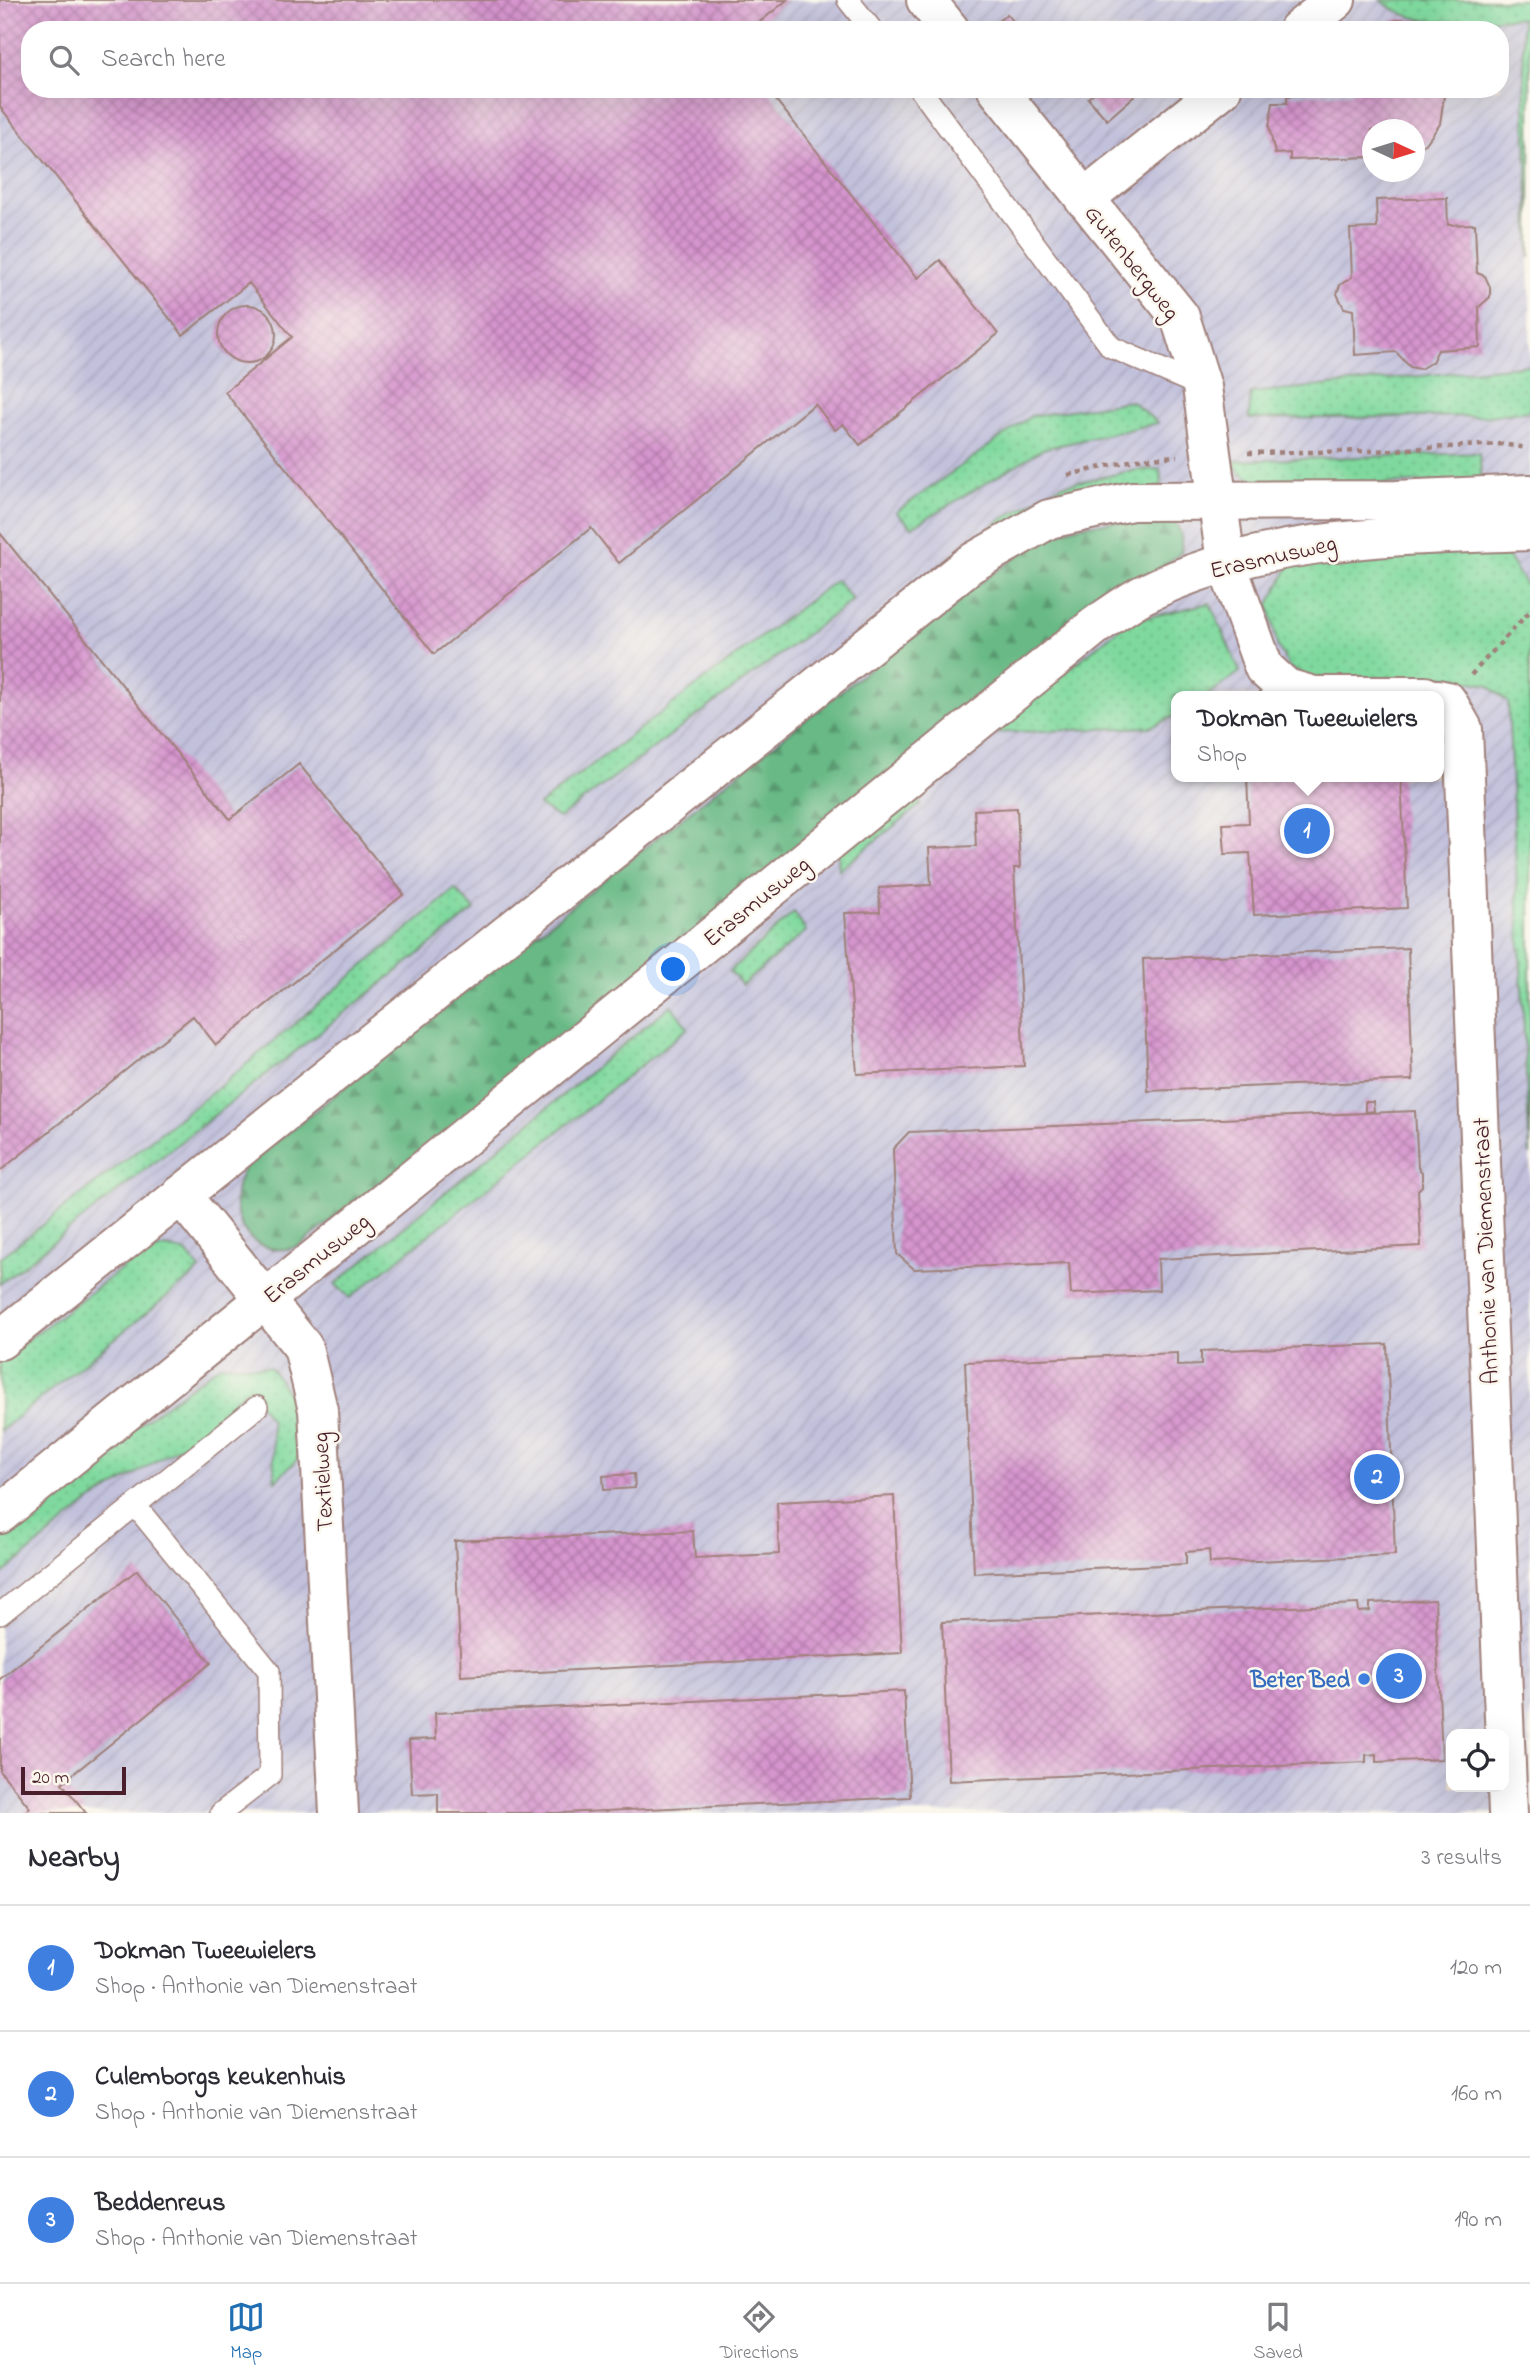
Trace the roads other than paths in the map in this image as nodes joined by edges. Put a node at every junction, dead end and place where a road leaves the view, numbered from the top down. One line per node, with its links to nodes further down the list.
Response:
1 (848, 0): 4 (lane)
2 (926, 0): 5 (street)
3 (1336, 0): 6 (street)
4 (865, 21)
5 (943, 21)
6 (1309, 21)
7 (927, 98): 11 (lane)
8 (1004, 98): 10 (street, Gutenbergweg)
9 (1212, 98): 10 (street)
10 (1084, 199): 11 (street, Gutenbergweg)
11 (1202, 387): 13 (street, Gutenbergweg)
12 (1530, 494): 13 (street, Erasmusweg)
13 (1217, 502): 15 (street, Gutenbergweg); 18 (street, Erasmusweg)
14 (1530, 531): 15 (street, Erasmusweg)
15 (1226, 562): 16 (street); 19 (street, Erasmusweg)
16 (1296, 691)
17 (1444, 707): 27 (street, Anthonie van Diemenstraat)
18 (181, 1195): 19 (street, Textielweg); 20 (street, Erasmusweg)
19 (265, 1300): 23 (street, Erasmusweg); 26 (street, Textielweg)
20 (0, 1340)
21 (257, 1407): 22 (lane)
22 (135, 1505): 24 (lane); 25 (lane)
23 (0, 1514)
24 (0, 1614)
25 (221, 1813)
26 (339, 1813)
27 (1508, 1813)

